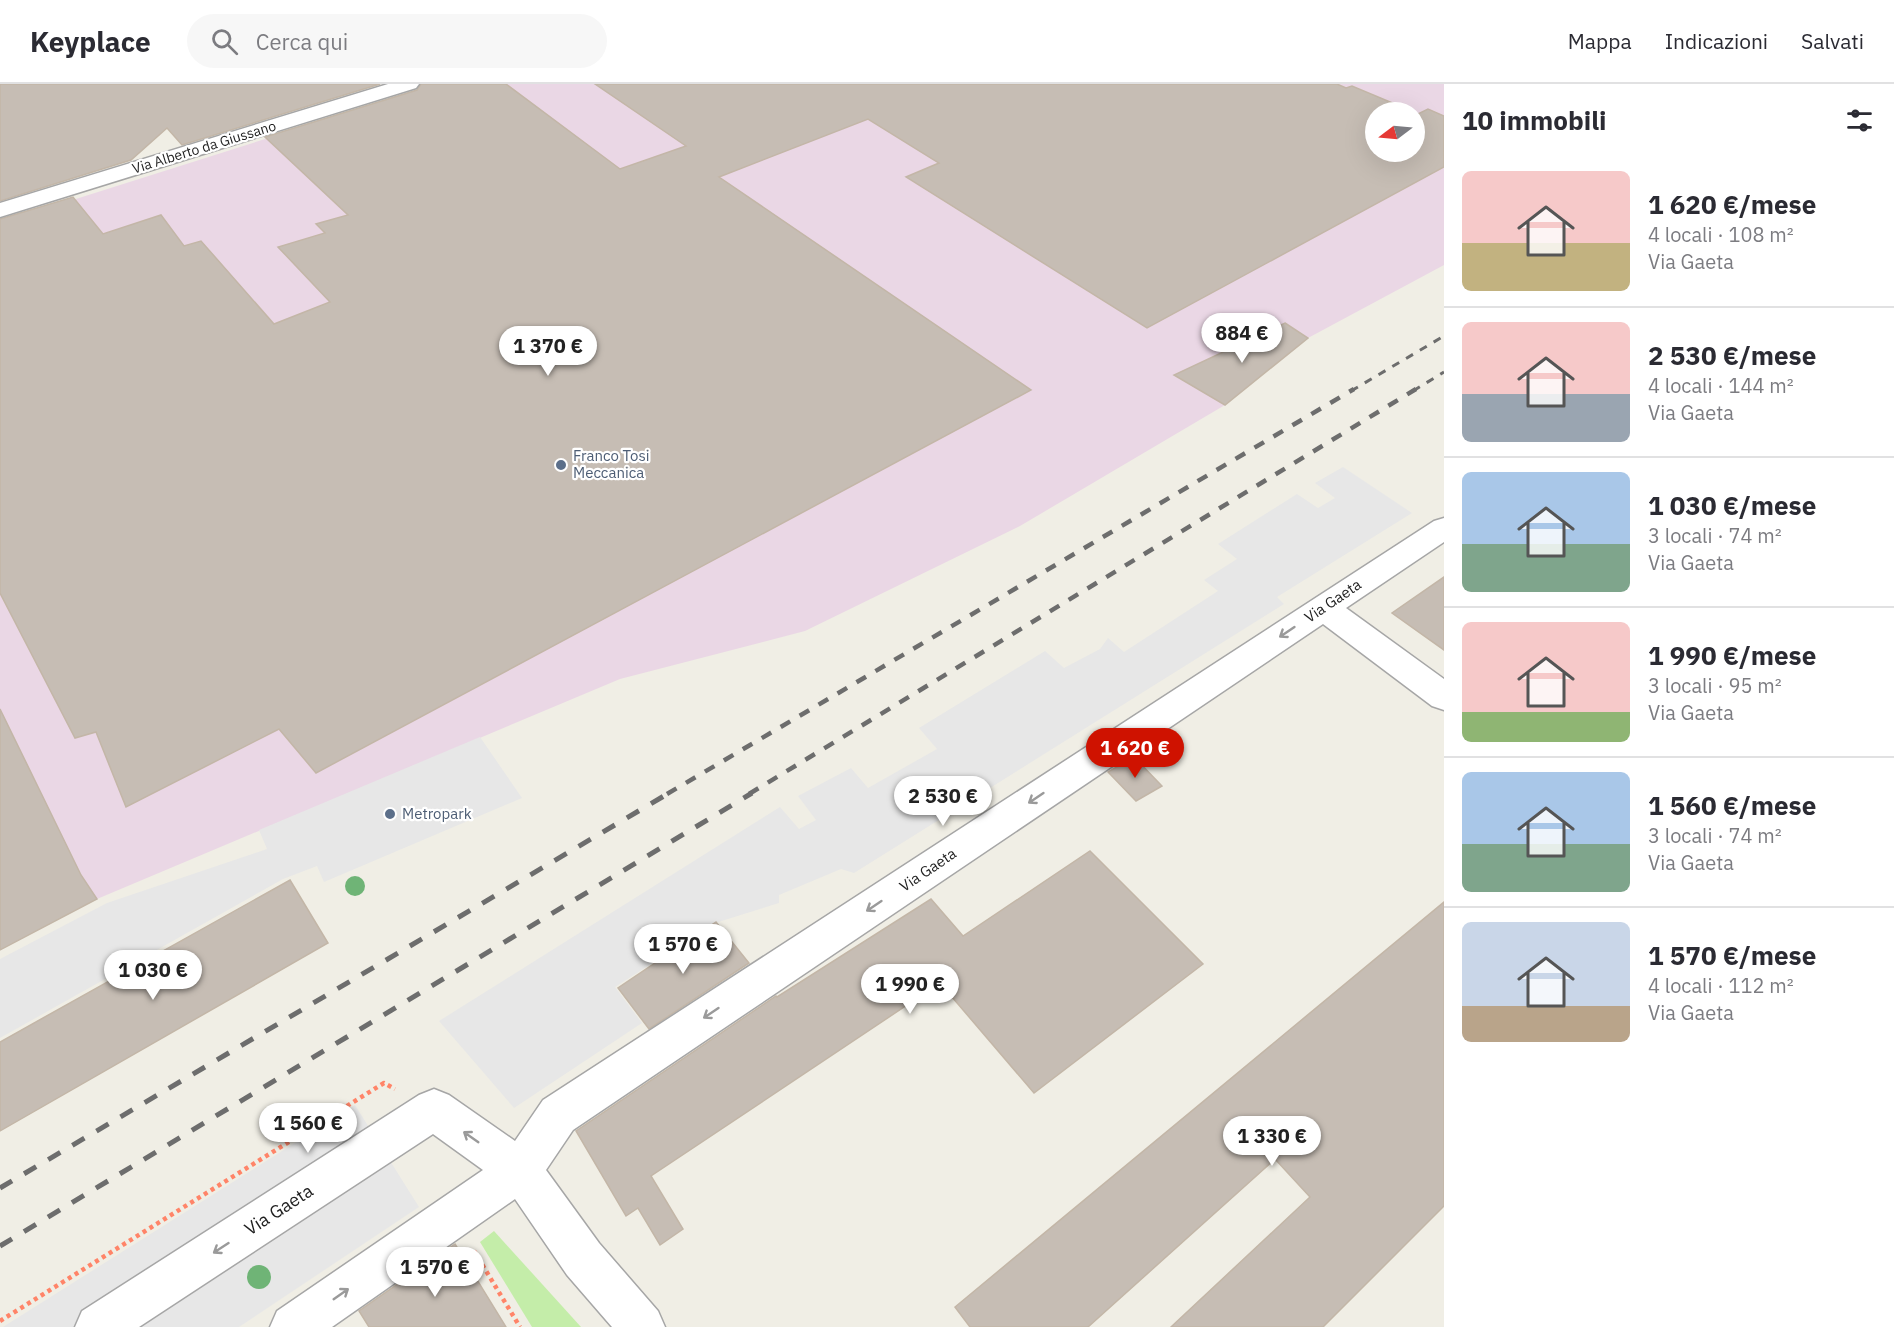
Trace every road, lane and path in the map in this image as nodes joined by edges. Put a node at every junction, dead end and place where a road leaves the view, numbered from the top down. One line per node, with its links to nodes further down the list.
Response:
1 (409, 84): 2 (street, Via Alberto da Giussano)
2 (0, 210)
3 (1444, 528): 4 (street, Via Gaeta)
4 (1324, 608): 5 (street); 7 (street, Via Gaeta, one-way to 7)
5 (1444, 697)
6 (434, 1110): 7 (street, one-way to 6); 9 (path); 10 (street, Via Gaeta, one-way to 10)
7 (520, 1170): 8 (street, Via Gaeta); 13 (street)
8 (453, 1216): 11 (street, Via Gaeta, one-way to 8); 12 (path)
9 (0, 1321)
10 (98, 1327)
11 (293, 1327)
12 (520, 1327)
13 (642, 1327)

